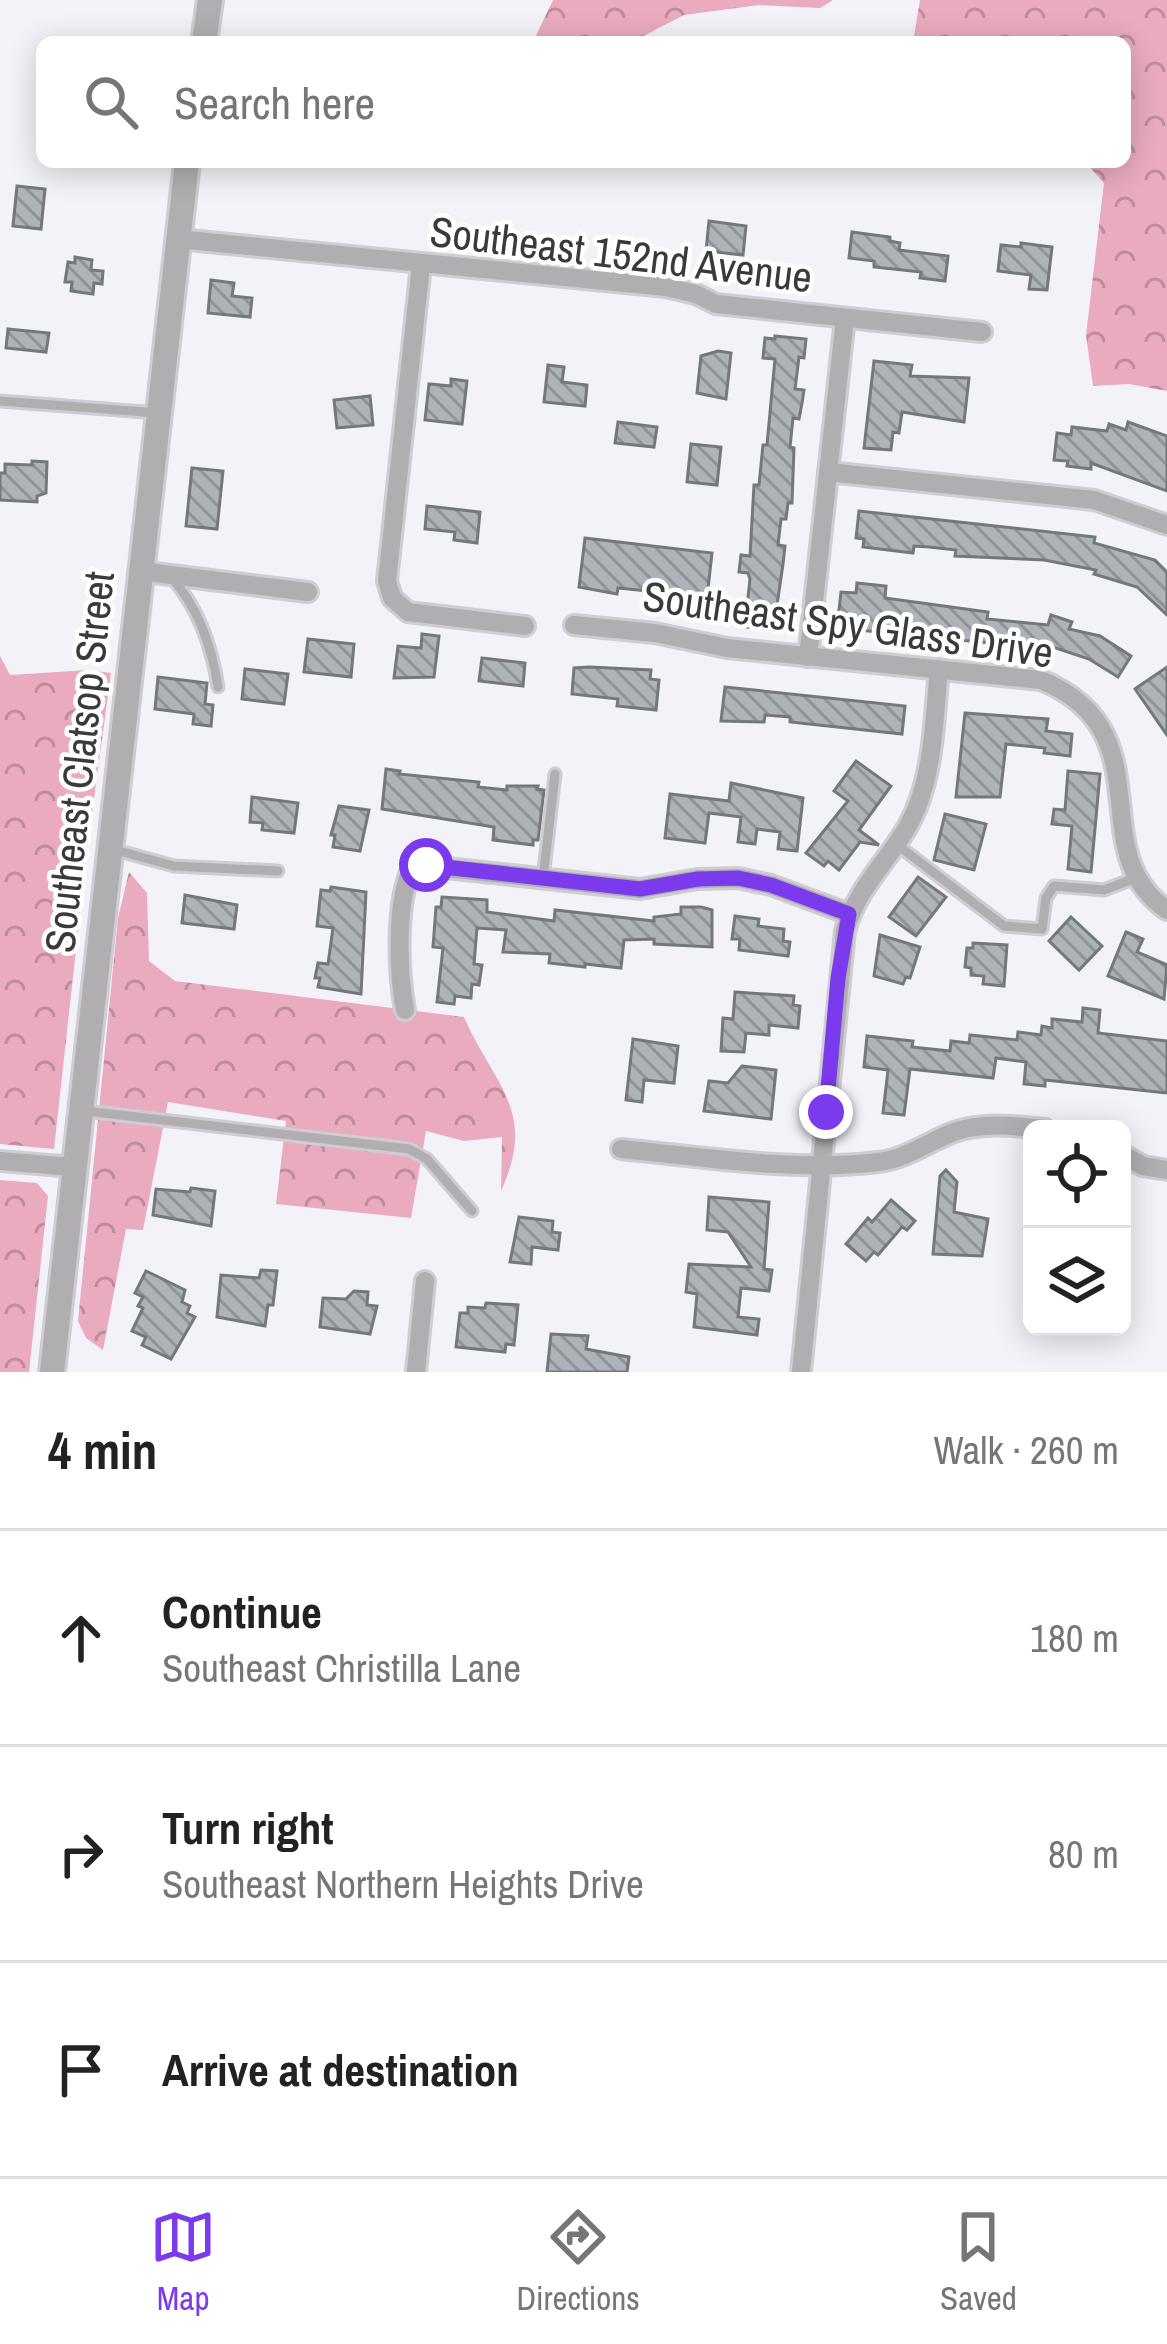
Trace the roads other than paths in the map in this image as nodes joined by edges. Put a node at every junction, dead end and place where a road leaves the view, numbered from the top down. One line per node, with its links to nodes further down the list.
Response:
1 (210, 0): 2 (street)
2 (205, 36)
3 (186, 168): 4 (street, Southeast Clatsop Street)
4 (178, 239): 5 (street, Southeast 152nd Avenue); 9 (street, Southeast Clatsop Street)
5 (421, 265): 6 (street, Southeast 152nd Avenue); 16 (street)
6 (845, 318): 7 (street, Southeast 152nd Avenue); 10 (street)
7 (982, 332)
8 (0, 401): 9 (lane)
9 (158, 413): 12 (street, Southeast Clatsop Street)
10 (828, 472): 11 (street); 17 (street)
11 (1167, 525)
12 (139, 571): 13 (street); 22 (street, Southeast Clatsop Street)
13 (168, 574): 14 (street); 19 (lane)
14 (308, 592)
15 (574, 625): 17 (street, Southeast Spy Glass Drive)
16 (525, 626)
17 (808, 657): 18 (street, Southeast Spy Glass Drive)
18 (939, 669): 21 (street); 24 (street, Southeast Spy Glass Drive)
19 (218, 687)
20 (555, 774): 25 (lane)
21 (896, 844): 24 (lane); 27 (street)
22 (109, 848): 23 (lane); 29 (street, Southeast Clatsop Street)
23 (278, 872)
24 (1138, 878): 26 (street)
25 (543, 879): 27 (street); 28 (street)
26 (1167, 910)
27 (849, 914): 34 (street)
28 (405, 1010)
29 (80, 1110): 35 (street, Southeast Clatsop Street); 37 (lane)
30 (1023, 1128): 34 (street)
31 (620, 1149): 34 (street)
32 (1131, 1159): 36 (street)
33 (0, 1161): 35 (street)
34 (823, 1164): 41 (street)
35 (73, 1167): 39 (street, Southeast Clatsop Street)
36 (1167, 1170)
37 (472, 1211)
38 (425, 1281): 40 (street)
39 (52, 1372)
40 (416, 1372)
41 (801, 1372)

